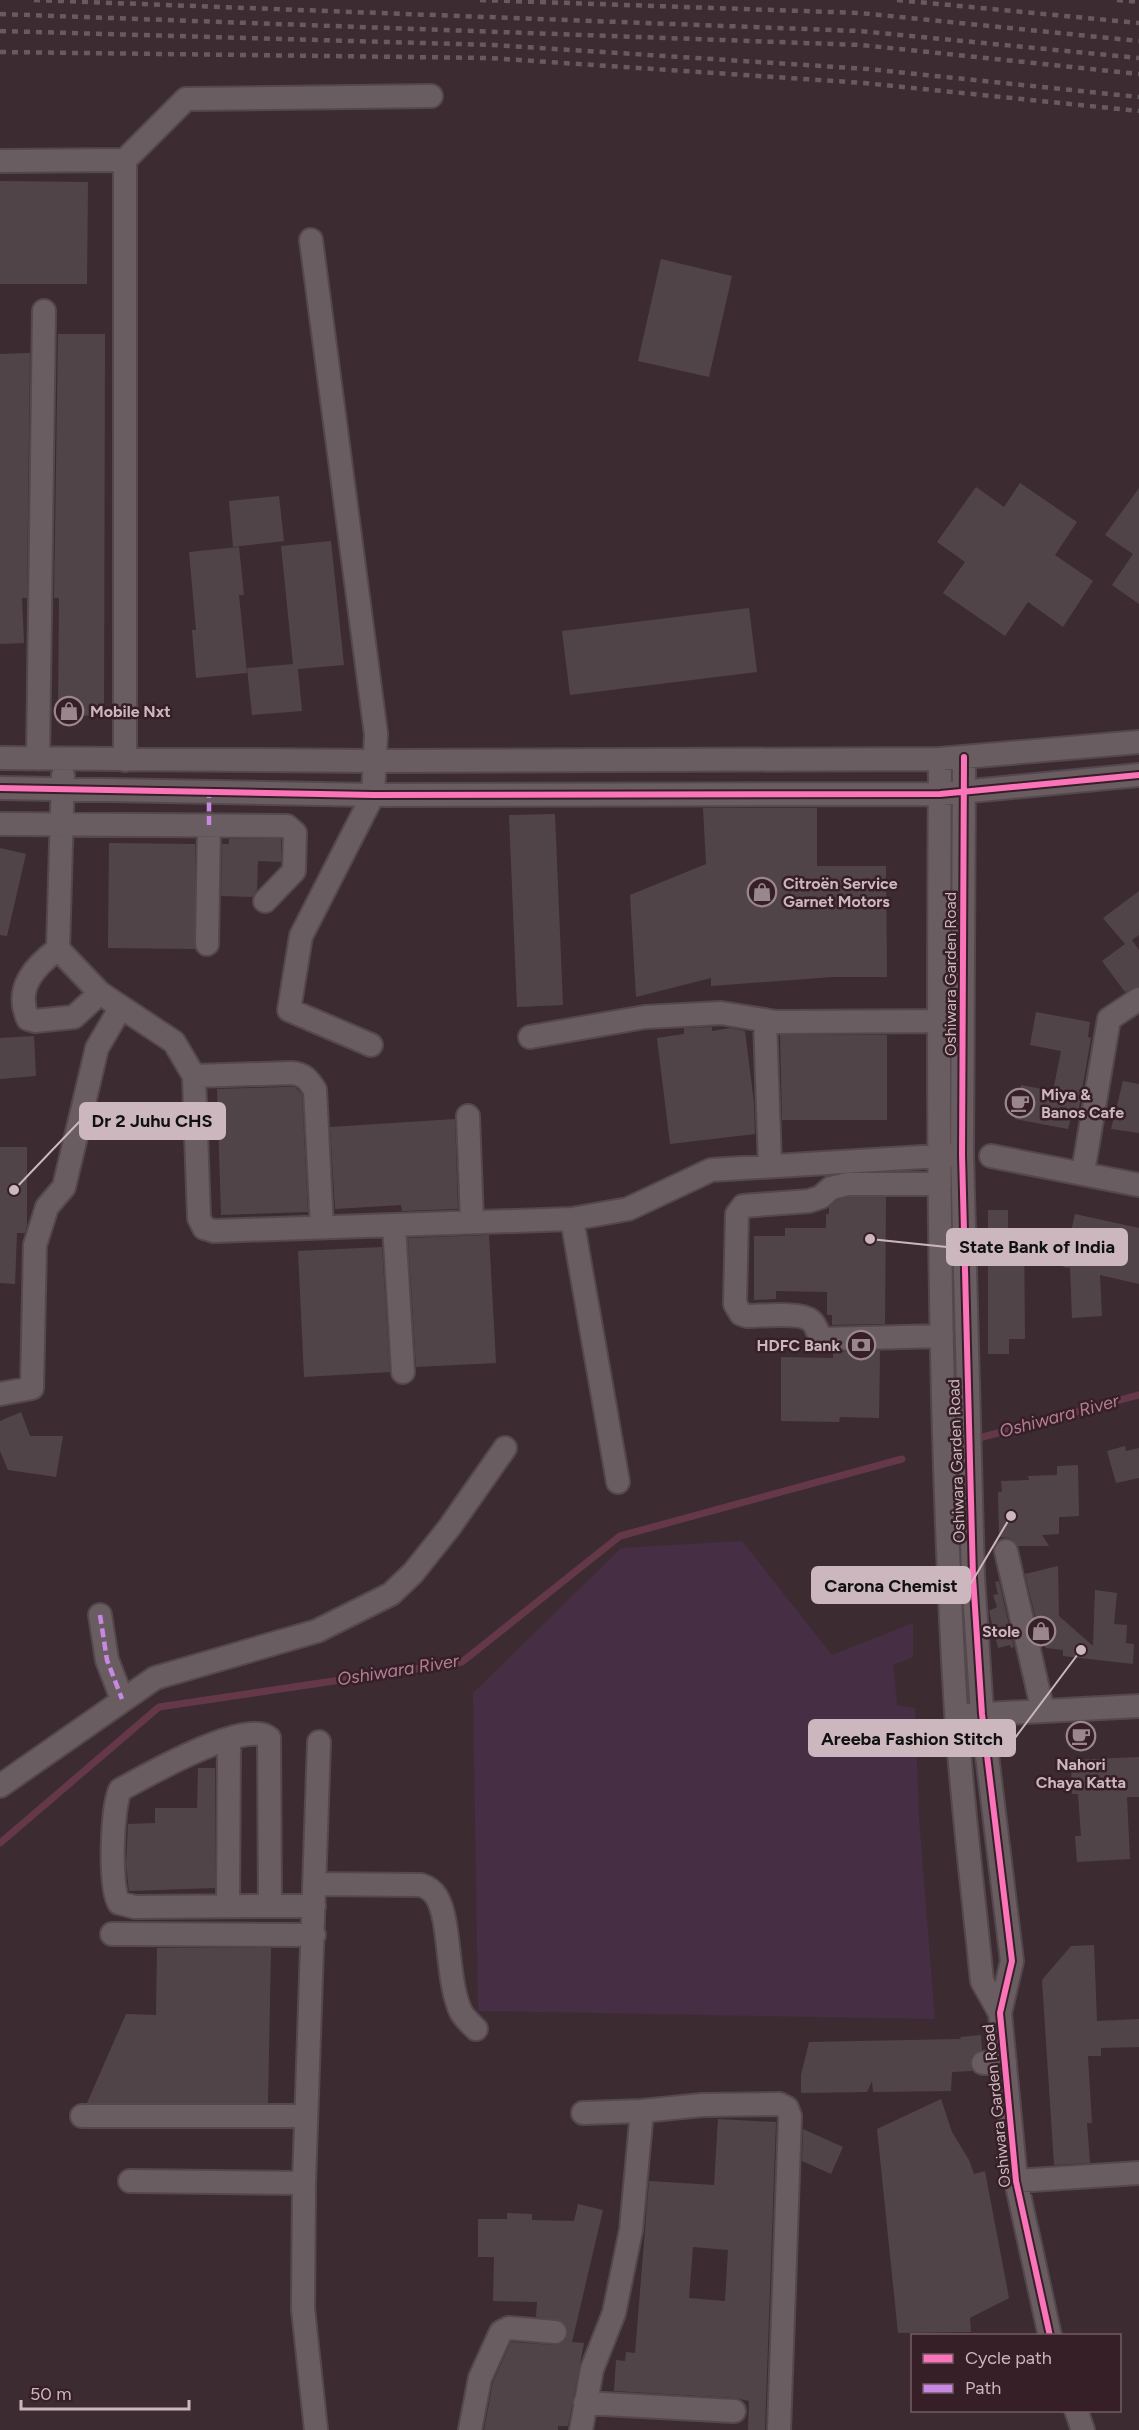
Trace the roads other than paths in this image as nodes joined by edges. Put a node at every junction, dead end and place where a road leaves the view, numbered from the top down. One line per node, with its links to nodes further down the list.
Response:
1 (431, 96): 2 (street)
2 (125, 160): 3 (street); 12 (street)
3 (0, 161)
4 (311, 240): 13 (street)
5 (44, 311): 9 (street)
6 (1139, 742): 7 (street)
7 (964, 757): 10 (street); 17 (street, Oshiwara Garden Road)
8 (0, 758): 9 (street)
9 (38, 759): 11 (street)
10 (940, 759): 13 (street); 18 (street, Oshiwara Garden Road)
11 (63, 760): 12 (street); 16 (street)
12 (124, 760): 13 (street)
13 (375, 761): 19 (street)
14 (1139, 775): 17 (street)
15 (0, 788): 16 (street)
16 (62, 789): 19 (street); 21 (street)
17 (964, 793): 18 (street); 31 (street, Oshiwara Garden Road)
18 (940, 794): 19 (street); 30 (street, Oshiwara Garden Road)
19 (373, 795): 33 (street)
20 (0, 824): 21 (street)
21 (61, 824): 22 (street); 25 (street)
22 (209, 825): 23 (street); 24 (street)
23 (265, 901)
24 (207, 944)
25 (58, 949): 26 (street); 26 (street)
26 (100, 993): 28 (street)
27 (1139, 999): 40 (street)
28 (121, 1007): 34 (street); 49 (street)
29 (765, 1020): 30 (street); 32 (street); 39 (street)
30 (940, 1020): 31 (street); 38 (street, Oshiwara Garden Road)
31 (963, 1021): 36 (street, Oshiwara Garden Road)
32 (530, 1037)
33 (370, 1045)
34 (194, 1076): 46 (street); 46 (street)
35 (468, 1116): 44 (street)
36 (962, 1155): 38 (street); 57 (street, Oshiwara Garden Road)
37 (991, 1156): 40 (street)
38 (940, 1157): 39 (street); 41 (street, Oshiwara Garden Road)
39 (771, 1166): 43 (street)
40 (1083, 1172): 42 (street)
41 (940, 1184): 47 (street, Oshiwara Garden Road); 47 (street)
42 (1139, 1185)
43 (572, 1219): 44 (street); 51 (street)
44 (472, 1222): 45 (street)
45 (394, 1225): 46 (street); 48 (street)
46 (322, 1227)
47 (942, 1336): 58 (street, Oshiwara Garden Road)
48 (402, 1372)
49 (0, 1394)
50 (505, 1448): 54 (street)
51 (618, 1482)
52 (1006, 1551): 56 (street)
53 (99, 1615): 54 (street)
54 (122, 1699): 61 (street)
55 (1139, 1706): 56 (street)
56 (1042, 1711): 57 (street)
57 (982, 1714): 58 (street); 67 (street, Oshiwara Garden Road)
58 (957, 1716): 67 (street, Oshiwara Garden Road)
59 (229, 1740): 63 (street); 63 (street); 64 (street)
60 (319, 1742): 62 (street)
61 (0, 1786)
62 (315, 1895): 64 (street); 66 (street); 68 (street)
63 (228, 1906): 64 (street)
64 (270, 1906)
65 (112, 1934): 66 (street)
66 (314, 1935): 72 (street)
67 (1000, 2013): 75 (street, Oshiwara Garden Road)
68 (476, 2029)
69 (642, 2111): 70 (street); 79 (street); 85 (street)
70 (583, 2114)
71 (82, 2116): 72 (street)
72 (306, 2116): 76 (street)
73 (1139, 2173): 75 (street)
74 (130, 2181): 76 (street)
75 (1016, 2181): 78 (street, Oshiwara Garden Road)
76 (304, 2183): 82 (street)
77 (555, 2332): 83 (street)
78 (1050, 2334)
79 (585, 2403): 80 (street); 84 (street)
80 (734, 2411)
81 (1077, 2412): 86 (street)
82 (316, 2430)
83 (470, 2430)
84 (581, 2430)
85 (779, 2430)
86 (1083, 2430)

